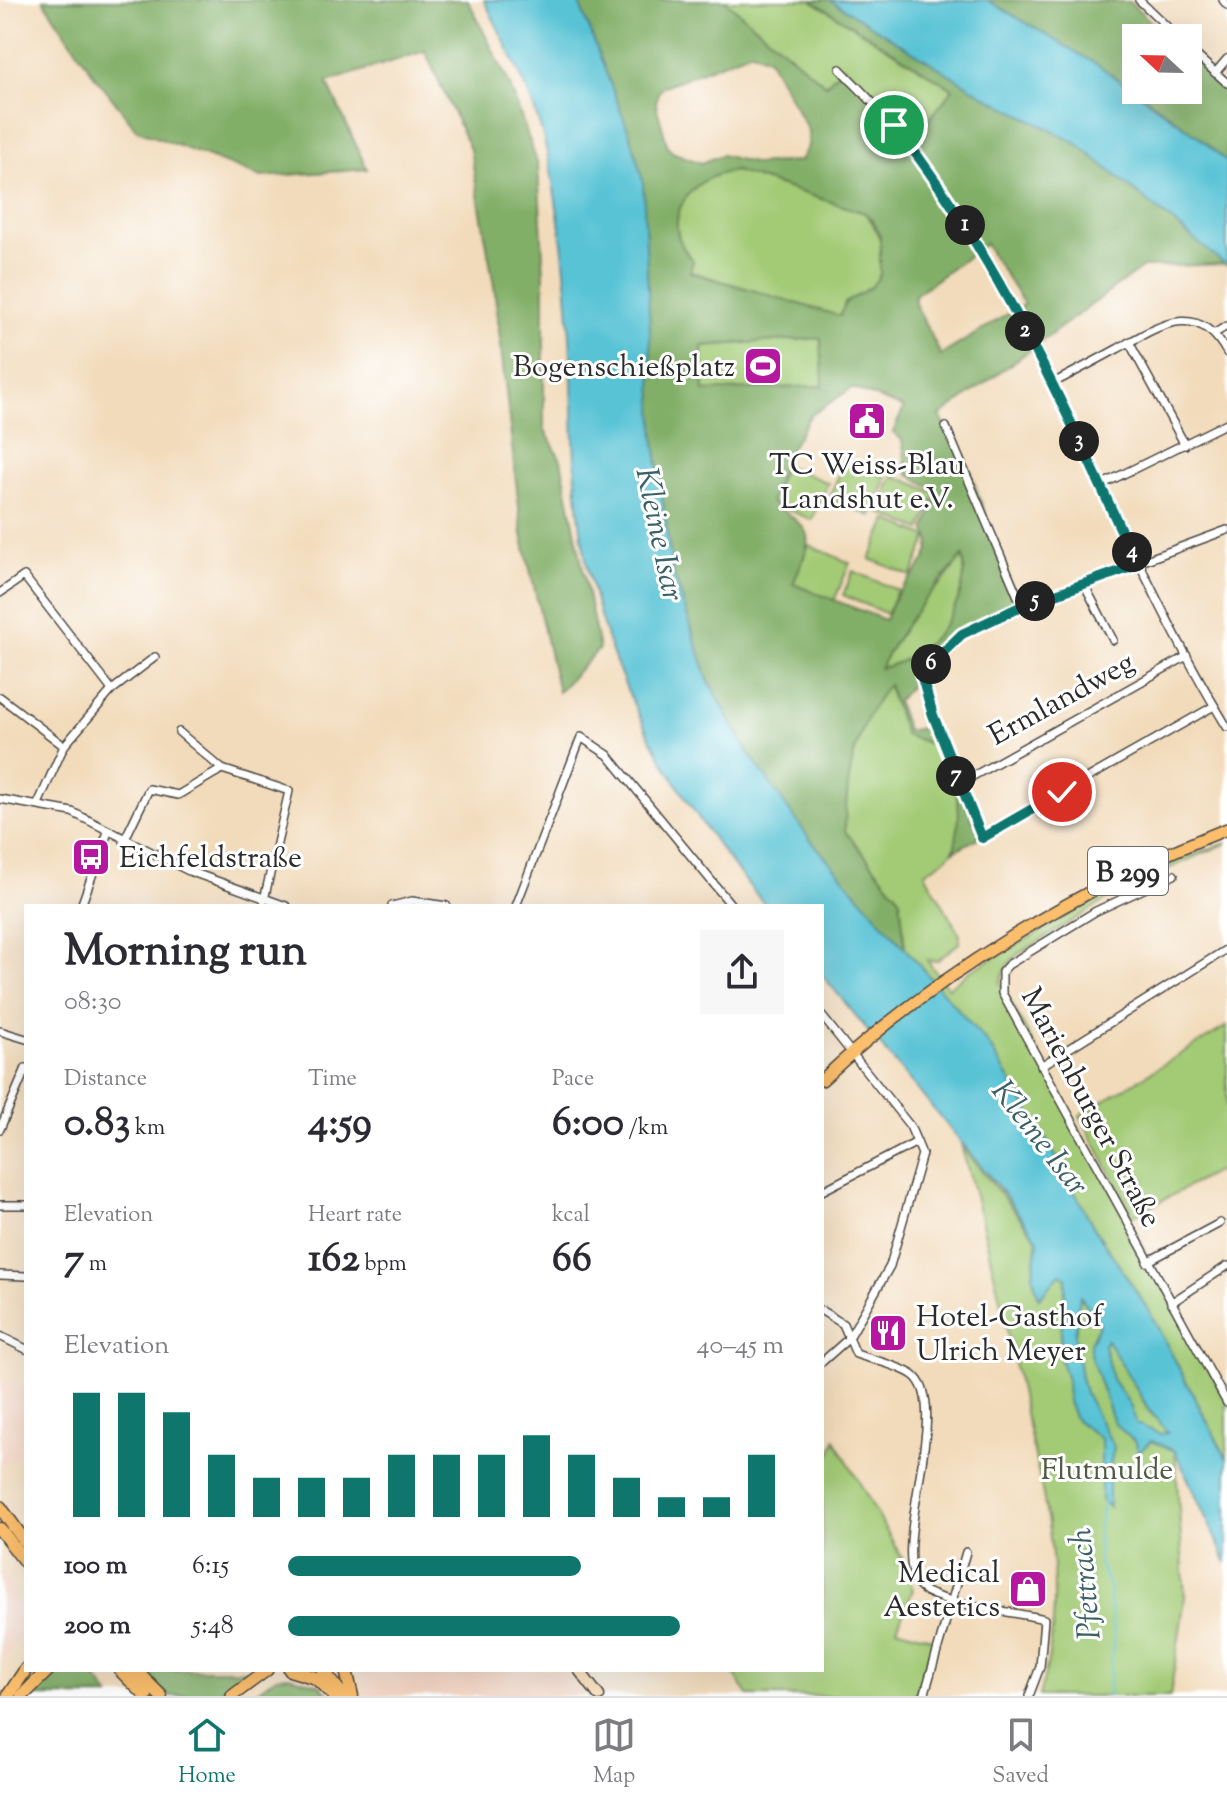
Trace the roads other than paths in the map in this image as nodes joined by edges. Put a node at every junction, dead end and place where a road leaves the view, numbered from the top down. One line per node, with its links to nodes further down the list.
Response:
1 (1139, 0): 4 (street)
2 (1223, 0): 3 (street)
3 (1227, 5)
4 (1164, 24)
5 (1227, 59): 8 (street)
6 (1202, 61): 8 (street)
7 (840, 69): 14 (street)
8 (1215, 73): 9 (street)
9 (1227, 83)
10 (1227, 326): 11 (street)
11 (1215, 333): 12 (street); 13 (street)
12 (1129, 342): 14 (street); 17 (street)
13 (1227, 353)
14 (1051, 384): 18 (street)
15 (1227, 423): 17 (street)
16 (946, 427): 23 (street)
17 (1185, 445): 18 (street)
18 (1101, 485): 20 (street)
19 (1227, 530): 20 (street)
20 (1137, 565): 21 (street); 25 (street)
21 (1084, 584): 23 (street); 24 (street)
22 (0, 593): 27 (street)
23 (1022, 606): 34 (street)
24 (1113, 640)
25 (1187, 656): 29 (street); 34 (street, Ermlandweg)
26 (155, 657): 27 (street)
27 (112, 690): 32 (street)
28 (0, 697): 32 (street)
29 (1214, 706): 30 (street); 34 (street)
30 (1227, 727)
31 (179, 732): 33 (street)
32 (64, 746): 36 (street)
33 (222, 769): 39 (street); 41 (street)
34 (959, 784)
35 (0, 799): 36 (street)
36 (38, 804): 38 (street)
37 (1227, 829): 52 (main road, B 299)
38 (108, 832): 39 (street); 42 (street)
39 (124, 841): 41 (street)
40 (1174, 875): 53 (street, Marienburger Straße)
41 (264, 900): 43 (street)
42 (82, 904)
43 (279, 904)
44 (400, 904): 45 (street)
45 (433, 904)
46 (517, 904): 47 (street)
47 (730, 904)
48 (1227, 949): 53 (street)
49 (824, 1018): 52 (street)
50 (0, 1031): 51 (street)
51 (24, 1038)
52 (853, 1052): 55 (main road, B 299); 57 (street)
53 (1041, 1066): 62 (street, Marienburger Straße)
54 (24, 1073): 56 (street)
55 (824, 1078)
56 (0, 1129)
57 (917, 1142): 58 (street); 69 (street)
58 (824, 1190)
59 (0, 1205): 60 (street)
60 (24, 1205)
61 (1220, 1223): 62 (street, Marienburger Straße)
62 (1147, 1262): 66 (street, Marienburger Straße)
63 (1227, 1266): 66 (street)
64 (0, 1275): 65 (street)
65 (24, 1276)
66 (1171, 1303): 72 (street, Marienburger Straße)
67 (824, 1314): 69 (street)
68 (0, 1336): 70 (street)
69 (849, 1338): 71 (street); 79 (street)
70 (24, 1348)
71 (824, 1360)
72 (1227, 1403)
73 (0, 1507): 75 (highway)
74 (3, 1534): 77 (highway); 78 (highway)
75 (24, 1540)
76 (966, 1552): 79 (street)
77 (24, 1560)
78 (24, 1570)
79 (951, 1600): 98 (street); 99 (street)
80 (24, 1672): 89 (highway)
81 (46, 1672): 90 (highway)
82 (124, 1672): 91 (highway)
83 (125, 1672): 92 (highway)
84 (264, 1672): 93 (main road)
85 (296, 1672): 94 (highway)
86 (325, 1672): 95 (highway)
87 (346, 1672): 96 (highway)
88 (581, 1672): 97 (street)
89 (8, 1696)
90 (22, 1696)
91 (146, 1696)
92 (161, 1696)
93 (232, 1696)
94 (334, 1696)
95 (343, 1696)
96 (352, 1696)
97 (599, 1696)
98 (924, 1696)
99 (1029, 1696)

